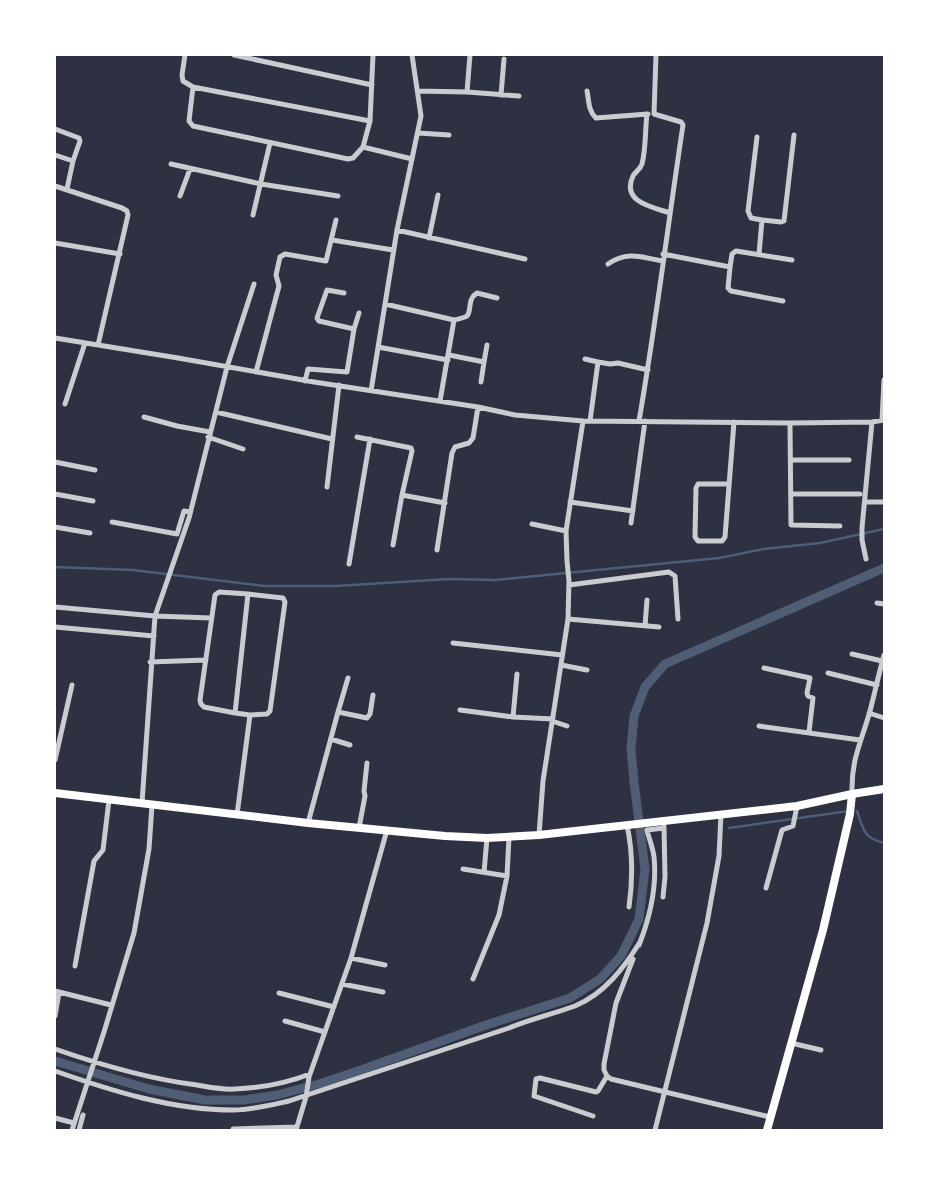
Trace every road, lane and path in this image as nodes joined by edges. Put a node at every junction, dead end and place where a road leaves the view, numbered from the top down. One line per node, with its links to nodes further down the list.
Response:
1 (185, 55): 9 (street)
2 (234, 55): 8 (street)
3 (373, 55): 8 (street)
4 (412, 55): 10 (street)
5 (470, 55): 12 (street)
6 (656, 55): 16 (street)
7 (504, 59): 13 (street)
8 (372, 85): 17 (street)
9 (193, 87): 17 (street); 23 (street)
10 (418, 91): 12 (street); 19 (street)
11 (587, 91): 15 (street)
12 (467, 92): 13 (street)
13 (501, 95): 14 (street)
14 (519, 96)
15 (647, 114): 16 (street); 36 (street)
16 (654, 114): 36 (street)
17 (370, 121): 24 (street)
18 (55, 129): 27 (street)
19 (418, 134): 20 (street); 26 (street)
20 (449, 135)
21 (794, 135): 39 (street)
22 (757, 137): 39 (street)
23 (270, 143): 24 (street); 30 (street)
24 (363, 147): 26 (street)
25 (55, 155): 27 (street)
26 (412, 159): 40 (street)
27 (73, 161): 32 (street)
28 (170, 164): 29 (street)
29 (190, 169): 30 (street); 34 (street)
30 (261, 184): 35 (street); 37 (street)
31 (55, 186): 32 (street)
32 (67, 189): 45 (street)
33 (438, 195): 41 (street)
34 (180, 196)
35 (338, 196)
36 (670, 213): 46 (street)
37 (253, 215)
38 (336, 220): 42 (street)
39 (762, 220): 47 (street)
40 (396, 230): 41 (street); 44 (street)
41 (429, 238): 48 (street)
42 (332, 240): 44 (street); 72 (street)
43 (55, 243): 45 (street)
44 (393, 250): 57 (street)
45 (120, 254): 63 (street)
46 (663, 254): 50 (street); 52 (street)
47 (759, 254): 49 (street); 52 (street)
48 (525, 259)
49 (792, 260)
50 (662, 261): 51 (street); 71 (street)
51 (608, 264)
52 (730, 267): 56 (street)
53 (254, 284): 70 (street)
54 (344, 293): 60 (street)
55 (497, 298): 59 (street)
56 (782, 301)
57 (385, 304): 59 (street); 65 (street)
58 (359, 313): 60 (street)
59 (454, 320): 66 (street)
60 (354, 329): 74 (street)
61 (55, 338): 62 (street)
62 (85, 343): 63 (street); 79 (street)
63 (98, 345): 70 (street)
64 (487, 345): 68 (street)
65 (378, 347): 66 (street); 77 (street)
66 (449, 357): 68 (street); 78 (street)
67 (585, 359): 69 (street)
68 (484, 362): 75 (street)
69 (598, 362): 71 (street); 83 (street)
70 (227, 367): 72 (street); 81 (street)
71 (648, 370): 86 (street)
72 (256, 372): 74 (street)
73 (884, 380): 84 (street)
74 (305, 381): 76 (street)
75 (481, 382)
76 (340, 385): 77 (street); 92 (street)
77 (371, 390): 78 (street)
78 (440, 401): 80 (street)
79 (65, 404)
80 (478, 407): 85 (street); 109 (street)
81 (216, 412): 90 (street); 92 (street)
82 (144, 417): 90 (street)
83 (590, 420): 85 (street); 86 (street)
84 (883, 420): 88 (street)
85 (583, 421): 106 (street)
86 (642, 421): 87 (street); 110 (street)
87 (734, 422): 89 (street); 99 (street)
88 (872, 422): 89 (street); 107 (street)
89 (790, 423): 95 (street)
90 (209, 434): 94 (street); 111 (street)
91 (357, 437): 93 (street)
92 (332, 439): 100 (street)
93 (370, 439): 104 (street); 122 (street)
94 (243, 449)
95 (791, 460): 96 (street); 102 (street)
96 (849, 460)
97 (55, 462): 98 (street)
98 (95, 470)
99 (729, 484): 99 (street)
100 (326, 487)
101 (55, 494): 105 (street)
102 (791, 494): 103 (street); 115 (street)
103 (860, 494)
104 (402, 495): 109 (street); 119 (street)
105 (93, 501)
106 (570, 502): 110 (street); 117 (street)
107 (865, 502): 108 (street); 121 (street)
108 (884, 502)
109 (444, 503): 120 (street)
110 (633, 511): 113 (street)
111 (190, 512): 112 (street); 129 (street)
112 (112, 522)
113 (631, 522)
114 (532, 524): 117 (street)
115 (840, 526)
116 (55, 527): 118 (street)
117 (566, 530): 123 (street)
118 (90, 534)
119 (393, 545)
120 (437, 550)
121 (866, 559)
122 (349, 564)
123 (570, 583): 131 (street); 132 (street)
124 (248, 594): 130 (street); 154 (street); 156 (street)
125 (647, 600): 133 (street)
126 (877, 603): 127 (street)
127 (884, 604)
128 (55, 607): 129 (street)
129 (155, 616): 130 (street); 136 (street)
130 (211, 618): 141 (street)
131 (568, 619): 133 (street); 139 (street)
132 (678, 619)
133 (645, 626): 135 (street)
134 (55, 627): 136 (street)
135 (659, 627)
136 (154, 636): 142 (street)
137 (452, 643): 139 (street)
138 (852, 654): 140 (street)
139 (562, 655): 143 (street)
140 (883, 658): 150 (street)
141 (206, 660): 142 (street); 154 (street)
142 (150, 662): 172 (street)
143 (561, 665): 145 (street); 159 (street)
144 (764, 668): 162 (street)
145 (587, 670)
146 (517, 674): 157 (street)
147 (828, 674): 150 (street)
148 (348, 678): 153 (street)
149 (72, 685): 166 (street)
150 (876, 685): 155 (street)
151 (373, 695): 153 (street)
152 (460, 710): 157 (street)
153 (338, 712): 163 (street)
154 (235, 713): 156 (street)
155 (869, 713): 158 (street); 164 (street)
156 (250, 715): 175 (street)
157 (513, 717): 159 (street)
158 (884, 718)
159 (553, 720): 160 (street); 182 (street)
160 (568, 726)
161 (759, 726): 162 (street)
162 (809, 732): 164 (street)
163 (331, 739): 165 (street); 177 (street)
164 (860, 740): 170 (street)
165 (350, 745)
166 (55, 760)
167 (367, 763): 180 (street)
168 (884, 789): 170 (main road)
169 (55, 793): 171 (main road)
170 (852, 794): 174 (main road); 205 (main road)
171 (109, 800): 172 (main road); 193 (street)
172 (142, 803): 173 (main road)
173 (152, 805): 175 (main road); 200 (street)
174 (796, 810): 176 (main road); 188 (street)
175 (237, 815): 177 (main road)
176 (721, 817): 179 (main road); 213 (street)
177 (308, 823): 180 (main road)
178 (628, 825): 179 (main road); 182 (main road); 190 (street)
179 (664, 827): 189 (street); 191 (street)
180 (359, 828): 181 (main road)
181 (387, 830): 184 (main road); 192 (street)
182 (539, 835): 183 (main road)
183 (509, 836): 184 (main road); 187 (street)
184 (487, 838): 186 (street)
185 (463, 869): 186 (street)
186 (484, 872): 187 (street)
187 (507, 876): 195 (street)
188 (766, 888)
189 (663, 897)
190 (629, 907)
191 (640, 942): 211 (street); 214 (street)
192 (352, 958): 194 (street); 196 (street)
193 (75, 966)
194 (385, 966)
195 (473, 979)
196 (342, 984): 198 (street); 201 (street)
197 (57, 992): 200 (street); 202 (street)
198 (383, 992)
199 (279, 993): 201 (street)
200 (112, 1005): 208 (street)
201 (334, 1007): 204 (street)
202 (55, 1016)
203 (285, 1021): 204 (street)
204 (325, 1032): 210 (street)
205 (791, 1043): 207 (street); 218 (main road)
206 (55, 1049): 208 (street)
207 (821, 1050)
208 (93, 1064): 210 (street); 212 (street)
209 (55, 1071): 212 (street)
210 (310, 1075): 214 (street)
211 (606, 1076): 213 (street); 216 (street)
212 (87, 1081): 214 (street); 219 (street)
213 (665, 1092): 218 (street); 224 (street)
214 (306, 1094): 221 (street)
215 (83, 1115): 223 (street)
216 (592, 1116)
217 (55, 1118): 219 (street)
218 (770, 1118): 225 (main road)
219 (74, 1123): 222 (street)
220 (233, 1128): 221 (street)
221 (297, 1129)
222 (72, 1130)
223 (79, 1130)
224 (655, 1130)
225 (767, 1130)

